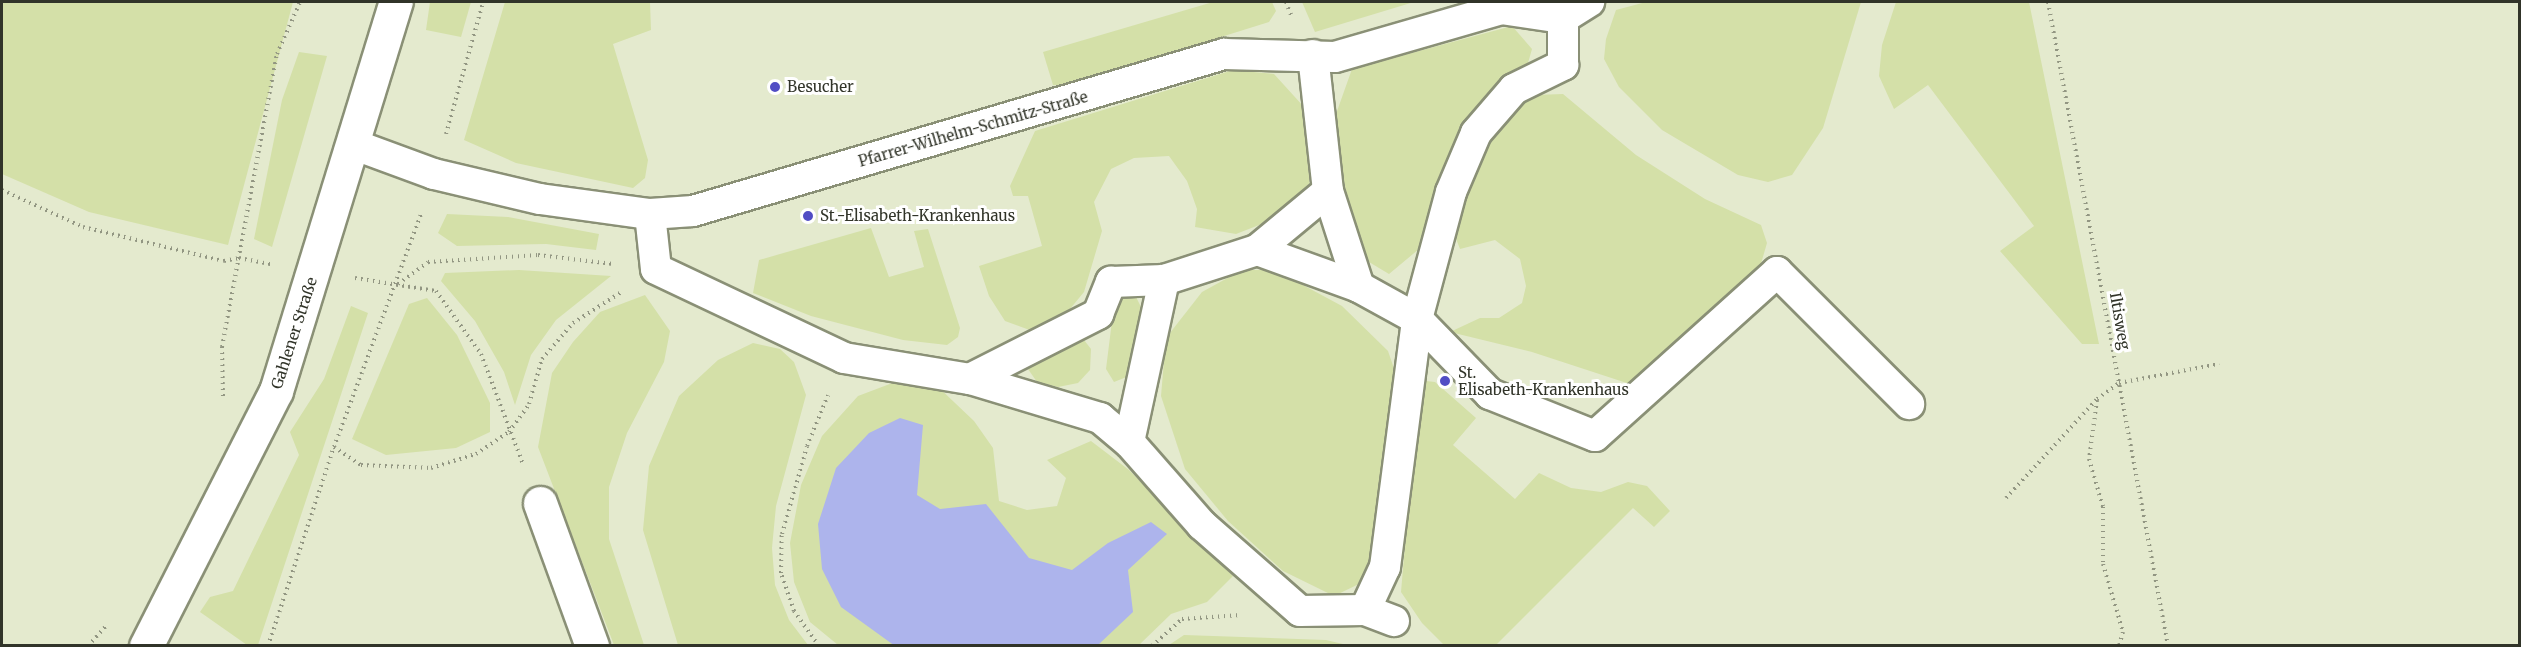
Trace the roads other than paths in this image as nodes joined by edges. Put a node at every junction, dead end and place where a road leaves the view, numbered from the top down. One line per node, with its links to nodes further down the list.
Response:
1 (396, 2): 5 (main road, Gahlener Straße)
2 (1588, 2): 3 (lane)
3 (1563, 18): 4 (lane, Pfarrer-Wilhelm-Schmitz-Straße); 11 (lane)
4 (1312, 55): 6 (lane); 7 (lane, Pfarrer-Wilhelm-Schmitz-Straße)
5 (355, 145): 7 (lane, Pfarrer-Wilhelm-Schmitz-Straße); 18 (main road, Gahlener Straße)
6 (1328, 191): 8 (lane); 10 (lane)
7 (650, 214): 12 (lane)
8 (1257, 250): 9 (lane); 10 (lane)
9 (1164, 280): 12 (lane); 14 (lane)
10 (1359, 287): 11 (lane)
11 (1417, 319): 13 (lane); 16 (lane)
12 (970, 379): 14 (lane)
13 (1909, 404)
14 (1129, 442): 16 (lane)
15 (540, 503): 19 (main road)
16 (1365, 610): 17 (lane)
17 (1394, 621)
18 (146, 645)
19 (592, 645)

